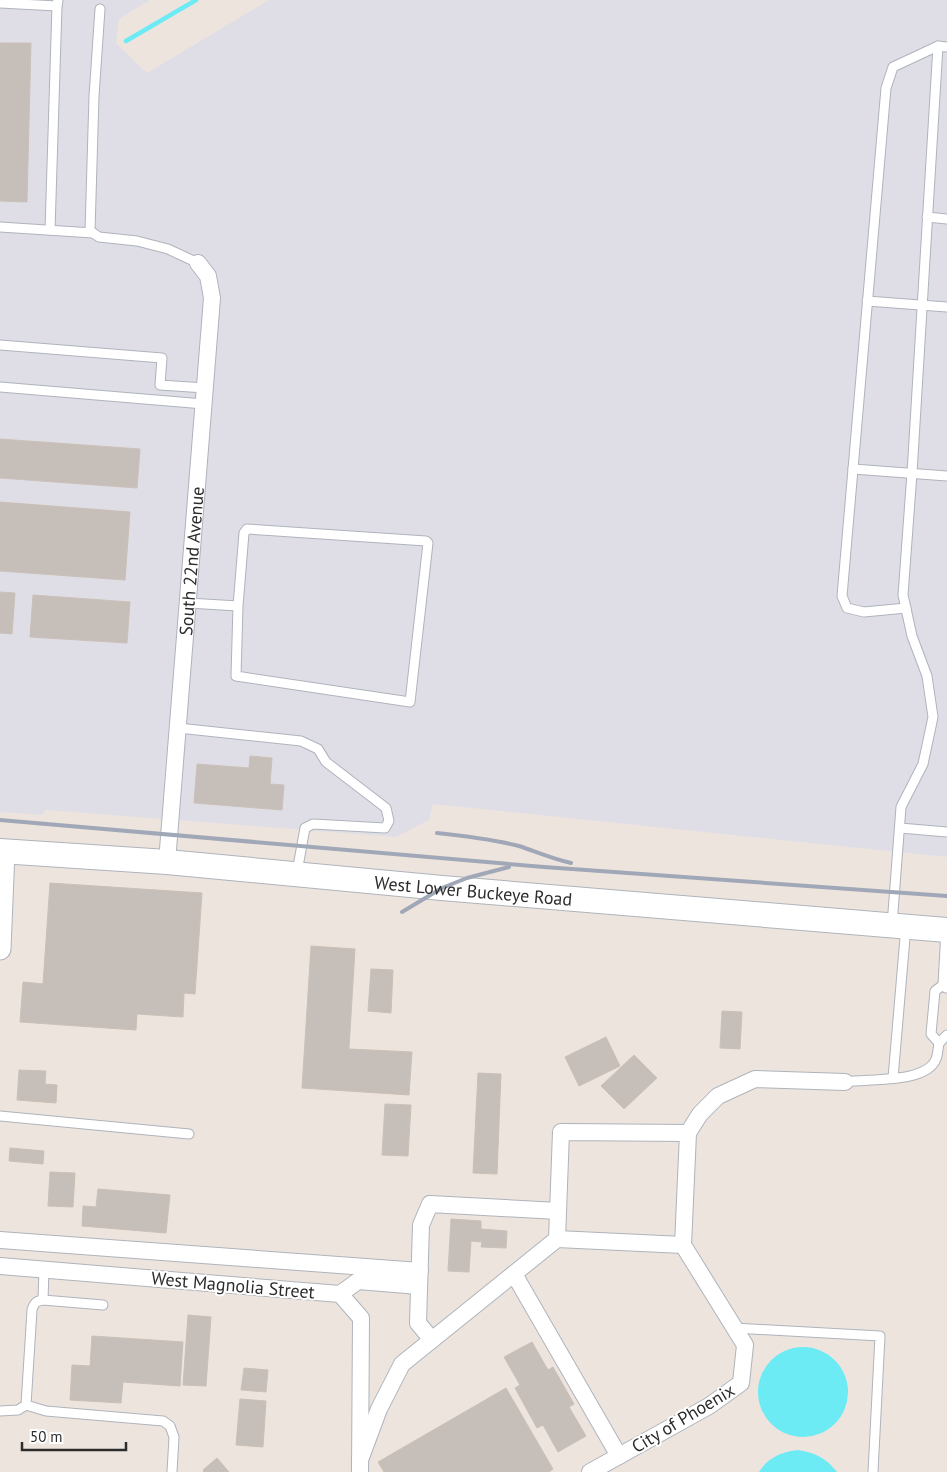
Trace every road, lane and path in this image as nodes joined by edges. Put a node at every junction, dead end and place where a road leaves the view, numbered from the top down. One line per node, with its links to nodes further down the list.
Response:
1 (0, 3): 2 (lane)
2 (58, 3): 8 (lane)
3 (100, 9): 9 (lane)
4 (942, 46): 5 (lane); 11 (lane)
5 (928, 217): 6 (lane); 12 (lane)
6 (947, 219)
7 (0, 227): 8 (lane)
8 (50, 230): 9 (lane)
9 (93, 233): 10 (lane)
10 (198, 262): 16 (street, South 22nd Avenue)
11 (867, 301): 12 (lane); 17 (lane)
12 (922, 306): 13 (lane); 18 (lane)
13 (947, 307)
14 (0, 345): 16 (lane)
15 (0, 387): 16 (lane)
16 (204, 396): 20 (street, South 22nd Avenue)
17 (853, 469): 18 (lane); 22 (lane)
18 (912, 473): 19 (lane); 22 (lane)
19 (947, 476)
20 (188, 603): 21 (lane); 23 (street, South 22nd Avenue)
21 (238, 606): 21 (lane)
22 (906, 608): 24 (lane)
23 (178, 728): 27 (street, South 22nd Avenue); 28 (lane)
24 (900, 828): 25 (lane); 29 (lane)
25 (947, 832)
26 (2, 851): 27 (main road, West Lower Buckeye Road); 31 (street)
27 (167, 862): 28 (main road, West Lower Buckeye Road)
28 (296, 874): 29 (main road, West Lower Buckeye Road)
29 (899, 926): 30 (main road, West Lower Buckeye Road); 35 (lane)
30 (947, 930): 32 (lane)
31 (0, 949)
32 (945, 987): 34 (lane)
33 (947, 1035): 34 (lane)
34 (939, 1043): 35 (lane)
35 (893, 1078): 36 (lane)
36 (845, 1082): 38 (street)
37 (0, 1116): 39 (lane)
38 (688, 1133): 40 (street); 44 (street)
39 (189, 1134)
40 (558, 1211): 41 (street); 48 (street)
41 (557, 1239): 44 (street); 47 (street)
42 (0, 1240): 43 (street, West Magnolia Street)
43 (46, 1244): 46 (street); 48 (street, West Magnolia Street)
44 (683, 1245): 52 (street, City of Phoenix)
45 (0, 1266): 46 (street, West Magnolia Street)
46 (44, 1270): 49 (street, West Magnolia Street); 50 (lane)
47 (514, 1274): 53 (street); 56 (street, City of Phoenix)
48 (419, 1278): 49 (street, West Magnolia Street); 53 (street)
49 (340, 1294): 57 (street)
50 (43, 1300): 51 (lane); 54 (lane)
51 (103, 1305)
52 (734, 1328): 56 (street, City of Phoenix); 60 (lane)
53 (432, 1340): 57 (street)
54 (26, 1405): 55 (lane); 58 (lane)
55 (0, 1411)
56 (620, 1456): 59 (street, City of Phoenix)
57 (360, 1466)
58 (172, 1472)
59 (590, 1472)
60 (873, 1472)

